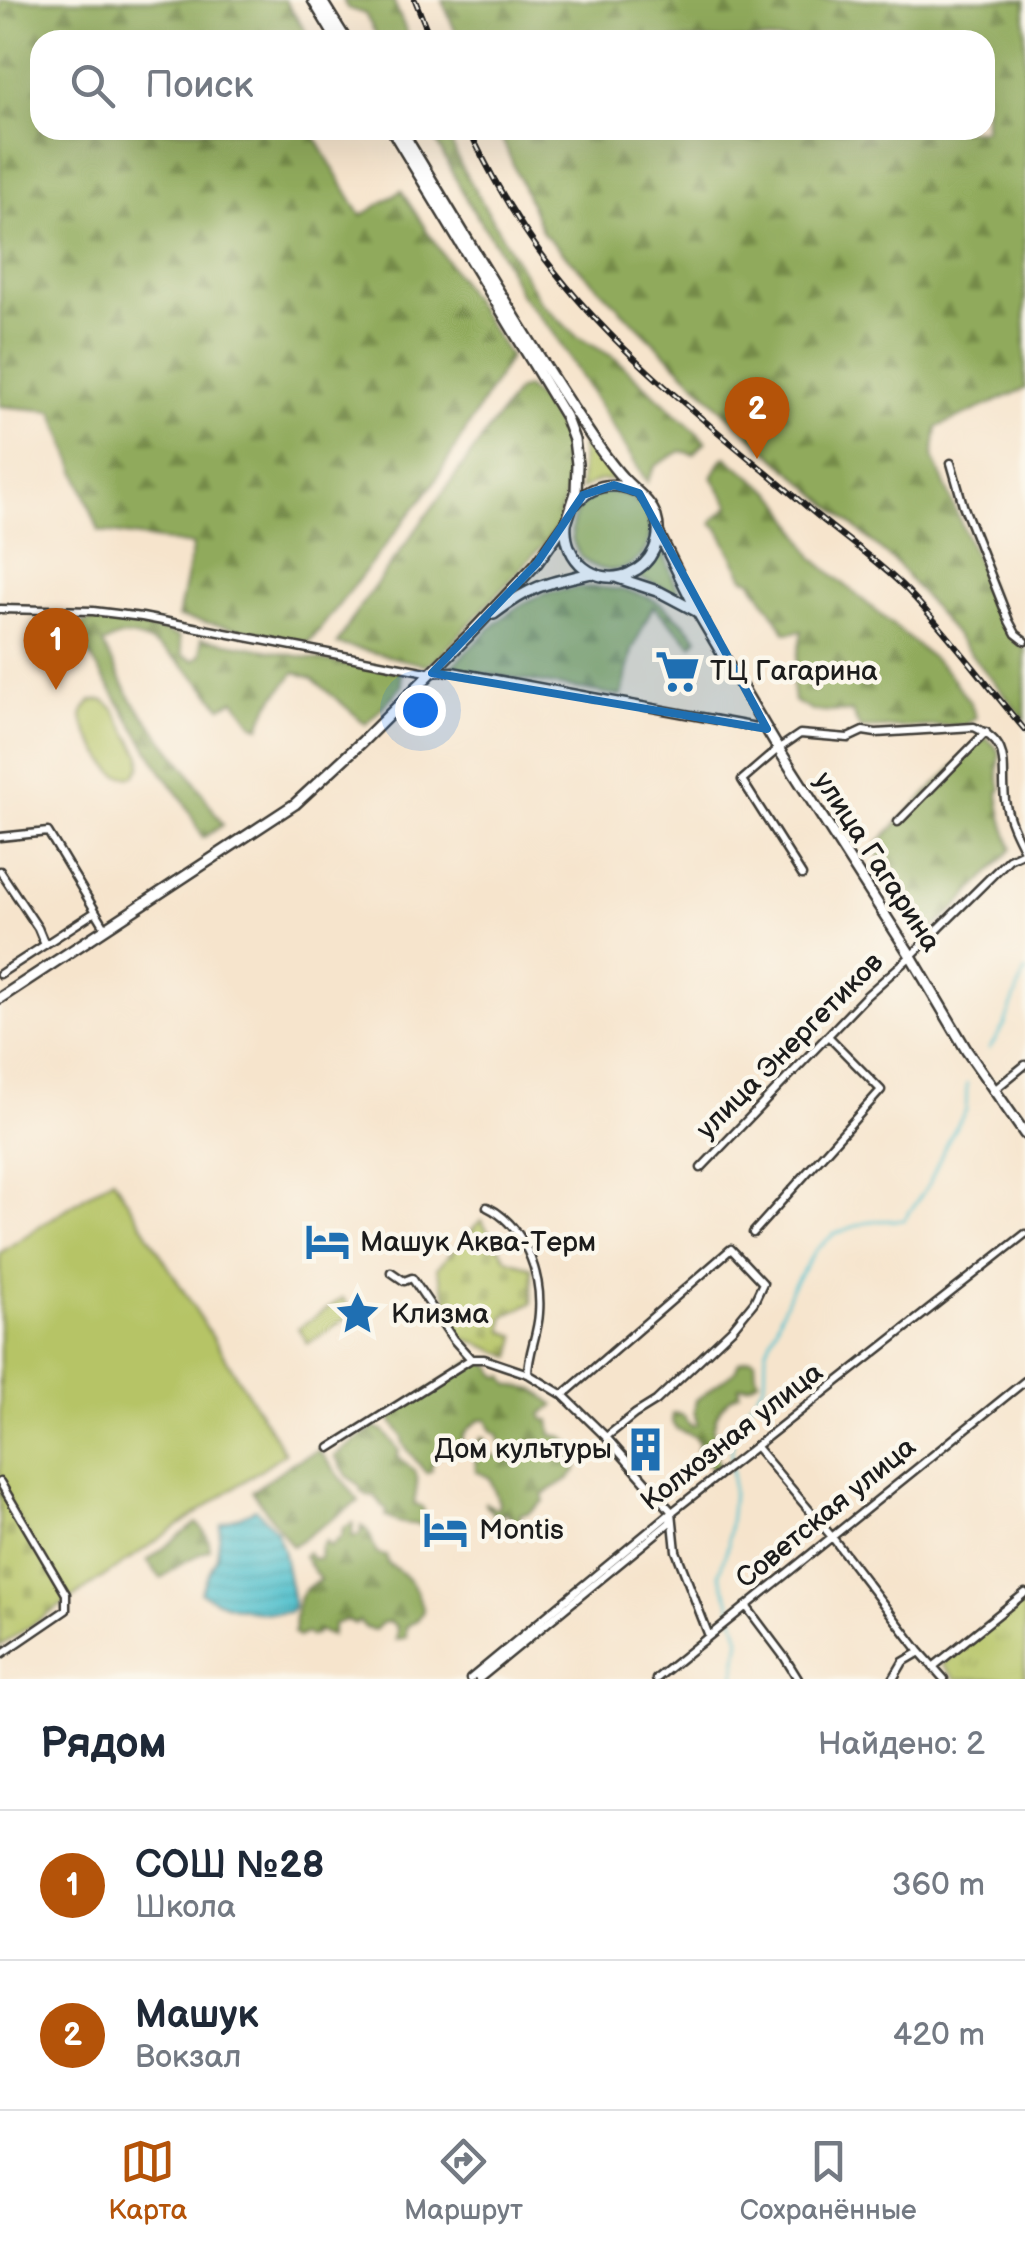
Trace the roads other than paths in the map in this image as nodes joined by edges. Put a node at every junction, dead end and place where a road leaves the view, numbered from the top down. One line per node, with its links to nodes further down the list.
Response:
1 (313, 0): 3 (main road)
2 (321, 0): 4 (main road)
3 (331, 30)
4 (340, 30)
5 (398, 140): 9 (main road)
6 (407, 140): 8 (main road)
7 (951, 462): 16 (street)
8 (635, 491): 9 (main road); 10 (main road)
9 (568, 517): 11 (main road); 15 (main road)
10 (658, 532): 12 (main road); 14 (main road, улица Гагарина)
11 (592, 573): 12 (main road); 15 (main road)
12 (616, 578): 14 (main road)
13 (0, 609): 17 (street)
14 (697, 611): 18 (main road, улица Гагарина)
15 (469, 634): 17 (main road)
16 (1025, 640)
17 (432, 672): 18 (street); 27 (main road)
18 (767, 728): 20 (main road, улица Гагарина)
19 (986, 732): 20 (street); 21 (street); 23 (street)
20 (778, 749): 25 (street); 29 (main road, улица Гагарина)
21 (898, 822)
22 (0, 837): 26 (street)
23 (1025, 852): 29 (street, улица Энергетиков)
24 (0, 871): 28 (street)
25 (802, 875)
26 (95, 912): 27 (street); 28 (street)
27 (105, 928): 31 (main road)
28 (45, 944): 30 (street)
29 (911, 956): 32 (street, улица Энергетиков); 34 (main road, улица Гагарина)
30 (0, 974)
31 (0, 998)
32 (828, 1036): 36 (street, улица Энергетиков); 38 (street)
33 (1025, 1065): 34 (street)
34 (994, 1091): 35 (main road, улица Гагарина)
35 (1025, 1134)
36 (701, 1168)
37 (487, 1207): 42 (street)
38 (753, 1232)
39 (1025, 1234): 46 (street, Колхозная улица)
40 (391, 1272): 41 (street)
41 (471, 1359): 42 (street); 47 (street)
42 (528, 1374): 44 (street)
43 (1025, 1381): 50 (street, Советская улица)
44 (564, 1395): 45 (street); 45 (street)
45 (606, 1437): 49 (street)
46 (756, 1447): 49 (street, Колхозная улица); 50 (street)
47 (330, 1448)
48 (0, 1482): 55 (street)
49 (673, 1515): 53 (street); 57 (street, Колхозная улица)
50 (832, 1537): 52 (street, Советская улица); 54 (street)
51 (1025, 1593): 56 (street)
52 (746, 1606): 53 (street, Советская улица); 60 (street)
53 (709, 1636): 59 (street, Советская улица)
54 (920, 1652): 56 (street); 61 (street)
55 (0, 1655)
56 (933, 1666): 62 (street)
57 (483, 1676): 58 (street, Колхозная улица)
58 (470, 1679)
59 (656, 1679)
60 (798, 1679)
61 (893, 1679)
62 (944, 1679)

